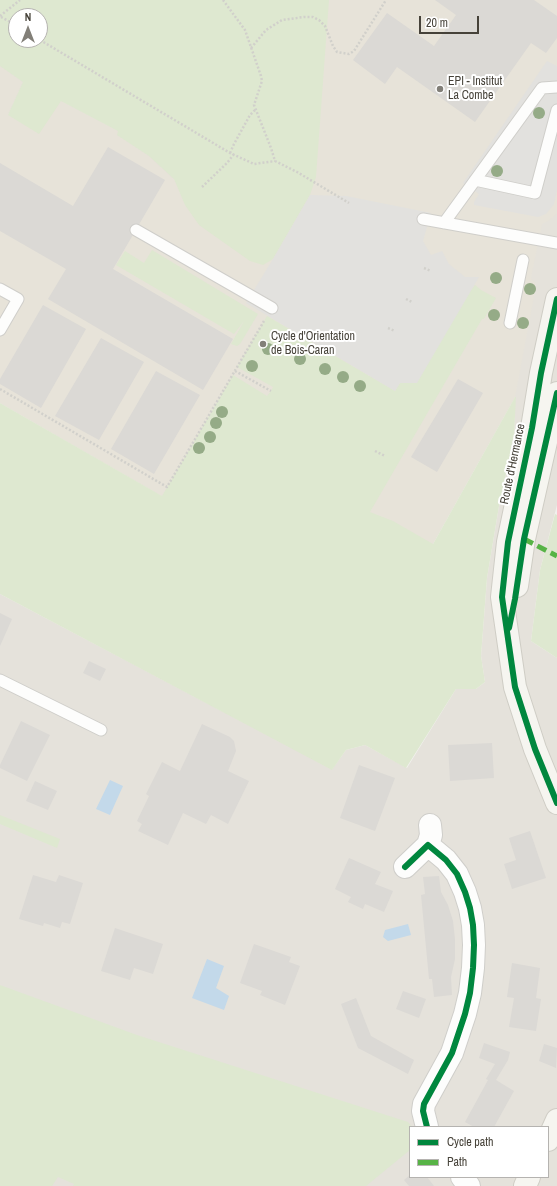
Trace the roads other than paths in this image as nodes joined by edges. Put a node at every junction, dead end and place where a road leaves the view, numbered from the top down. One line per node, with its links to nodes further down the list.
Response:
1 (557, 87): 3 (lane)
2 (557, 110): 3 (lane)
3 (475, 180): 5 (lane)
4 (423, 219): 5 (lane)
5 (444, 223): 7 (lane)
6 (136, 230): 11 (lane)
7 (557, 243)
8 (523, 260): 12 (lane)
9 (0, 288): 13 (lane)
10 (557, 299): 15 (main road, Route d'Hermance)
11 (272, 308)
12 (510, 323)
13 (0, 330)
14 (557, 393): 15 (main road, Route d'Hermance)
15 (508, 634): 18 (main road, Route d'Hermance)
16 (0, 680): 17 (lane)
17 (101, 730)
18 (557, 803)
19 (405, 867): 21 (street)
20 (557, 1120): 22 (main road)
21 (427, 1126)
22 (549, 1138)
23 (463, 1178): 24 (street)
24 (469, 1186)

